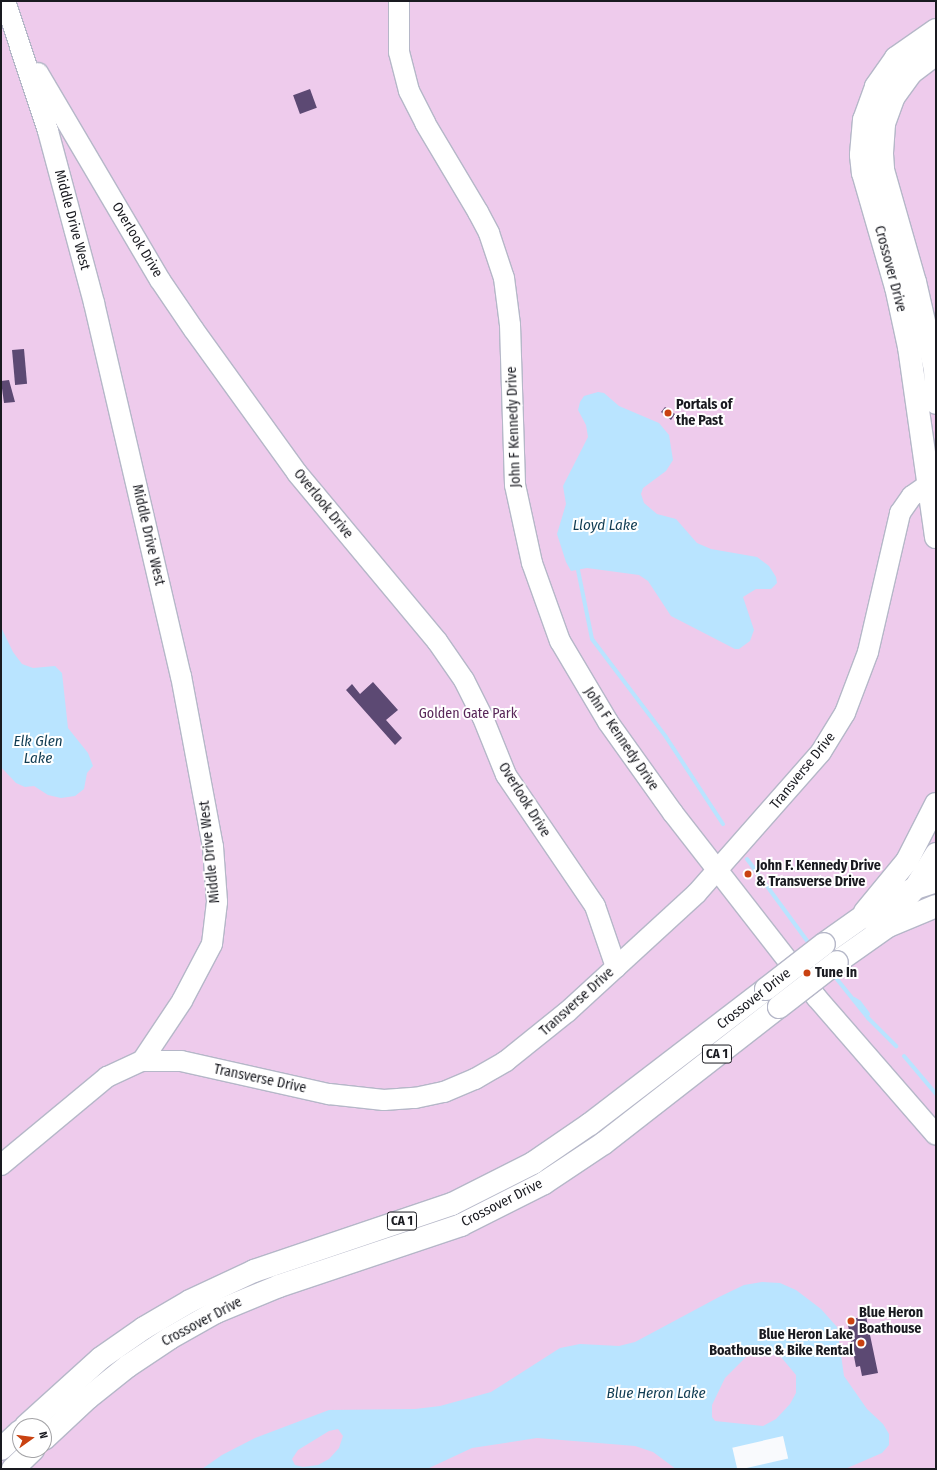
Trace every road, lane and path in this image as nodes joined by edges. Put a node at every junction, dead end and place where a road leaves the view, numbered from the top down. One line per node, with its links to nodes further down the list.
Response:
1 (5, 1): 4 (street, Middle Drive West)
2 (399, 1): 12 (street, John F Kennedy Drive)
3 (936, 30): 8 (main road, Crossover Drive)
4 (20, 44): 18 (street, Overlook Drive); 19 (street, Middle Drive West)
5 (936, 54): 6 (main road, Crossover Drive)
6 (935, 370): 7 (main road, Crossover Drive)
7 (936, 403)
8 (934, 481): 9 (main road, Crossover Drive); 12 (street, Transverse Drive)
9 (936, 538)
10 (936, 804): 16 (main road, Crossover Drive)
11 (936, 854): 14 (main road, Crossover Drive)
12 (718, 870): 18 (street, Transverse Drive); 20 (street, John F Kennedy Drive)
13 (936, 881): 14 (main road, CA 1)
14 (915, 888): 16 (main road, Crossover Drive / CA 1); 17 (main road, Crossover Drive)
15 (936, 906): 17 (main road, CA 1)
16 (860, 917): 22 (main road, Crossover Drive / CA 1, bridge)
17 (872, 935): 23 (main road, Crossover Drive / CA 1, bridge)
18 (616, 967): 19 (street, Transverse Drive)
19 (142, 1061): 21 (street, Transverse Drive)
20 (936, 1135)
21 (1, 1166)
22 (34, 1418)
23 (52, 1432)
24 (12, 1439): 25 (main road)
25 (1, 1449)
26 (25, 1458): 27 (main road)
27 (13, 1469)

